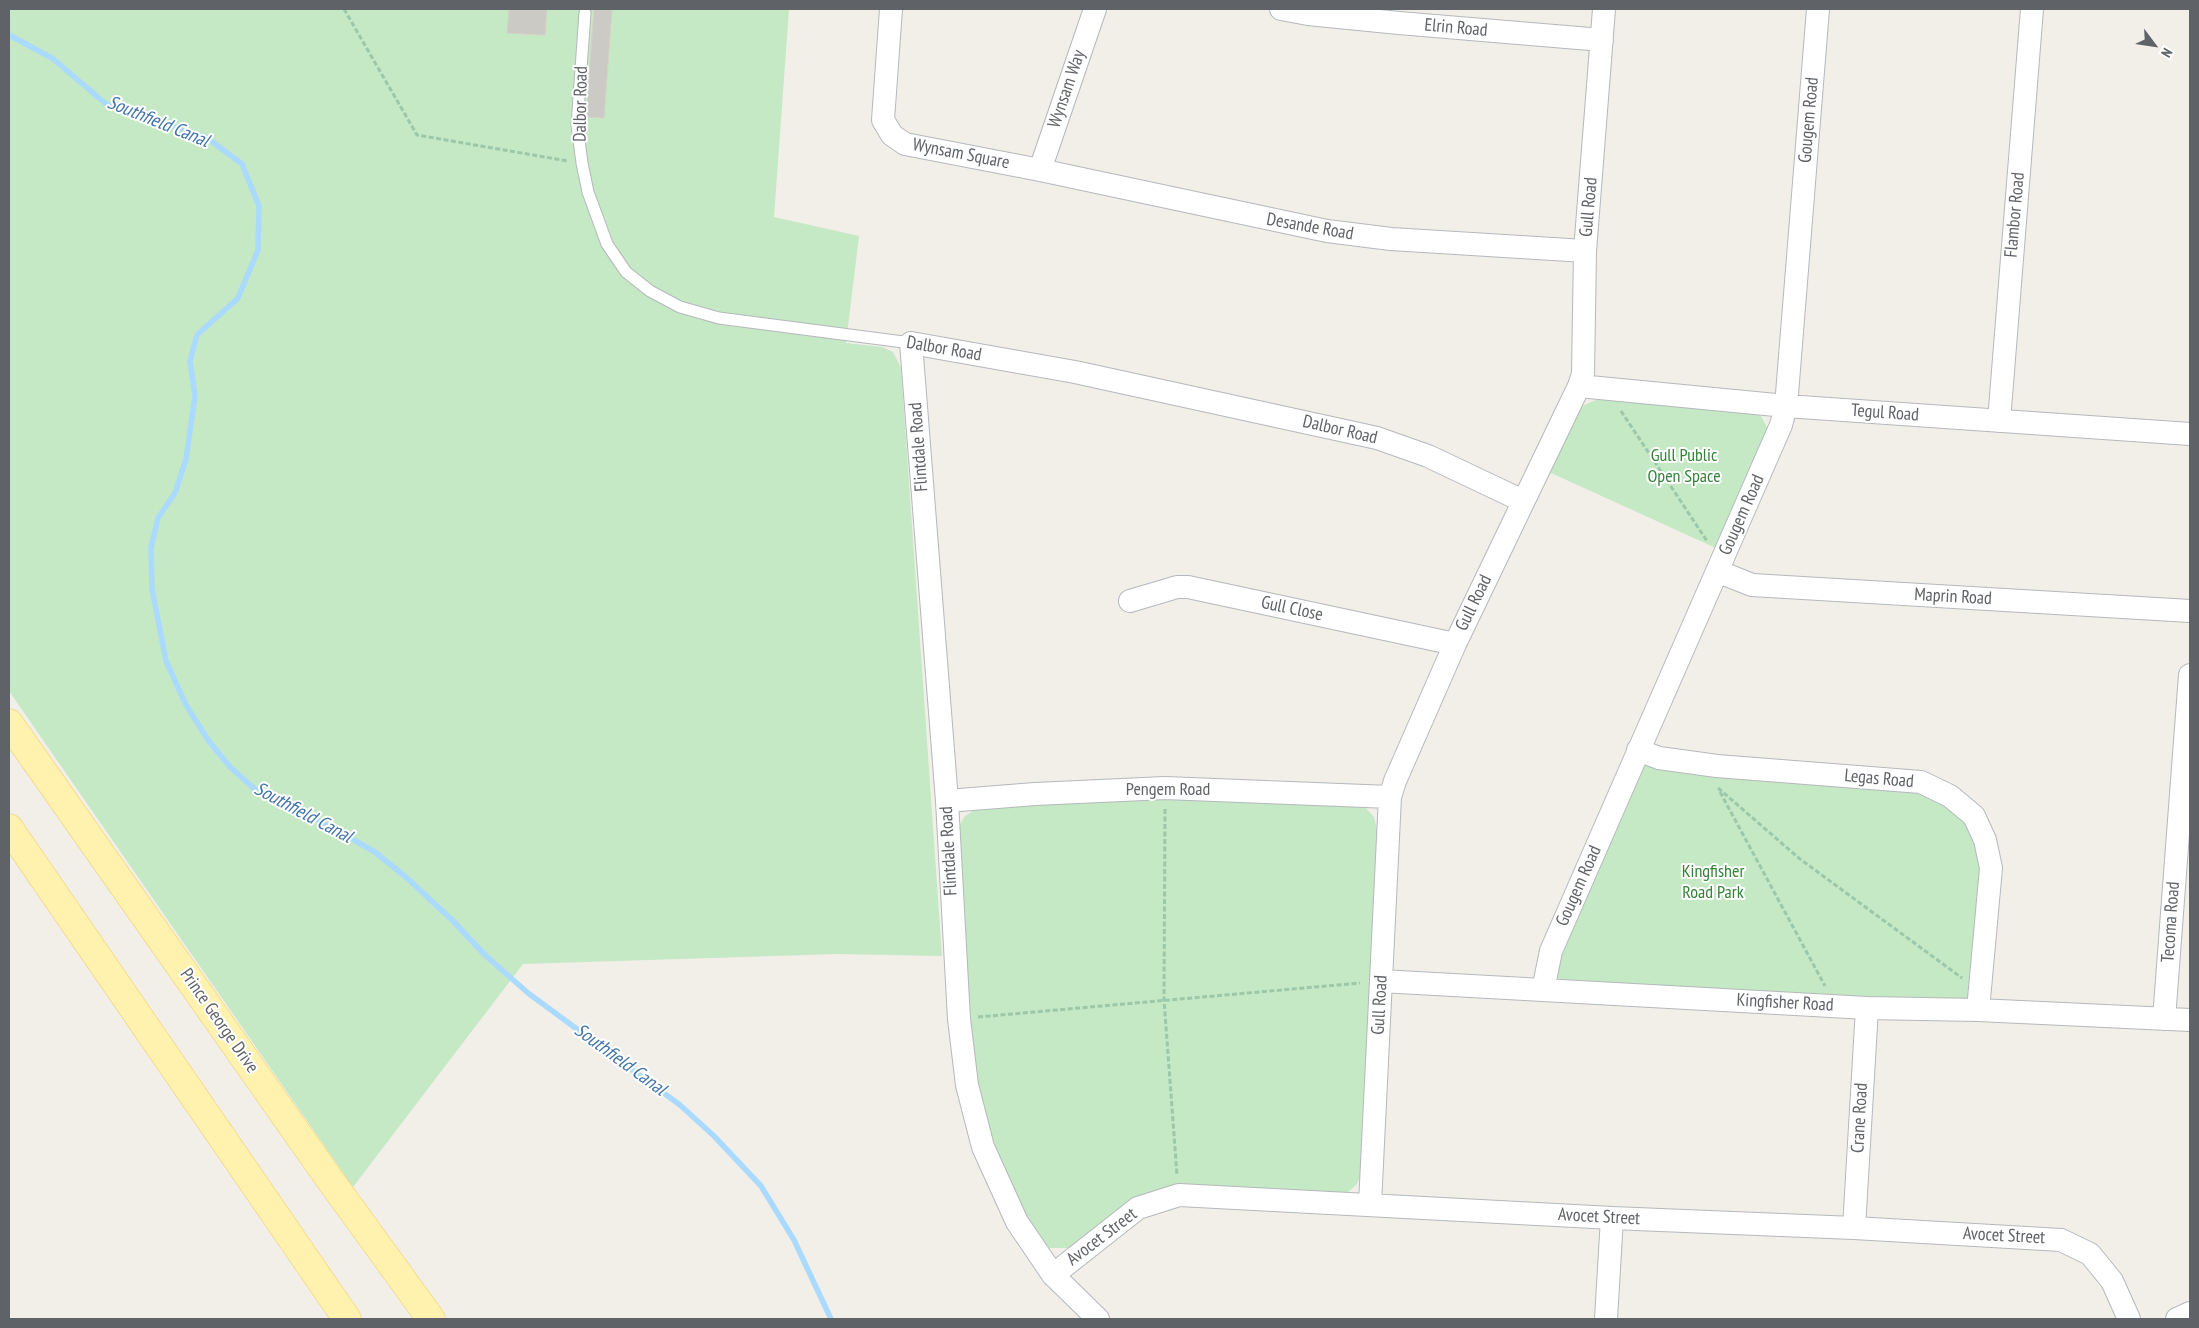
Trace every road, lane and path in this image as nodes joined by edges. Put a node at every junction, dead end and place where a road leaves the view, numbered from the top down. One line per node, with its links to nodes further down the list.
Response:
1 (344, 9): 11 (path)
2 (891, 9): 12 (street, Wynsam Square)
3 (1094, 9): 12 (street, Wynsam Way)
4 (1281, 9): 9 (street, Elrin Road)
5 (1604, 9): 10 (street, Gull Road)
6 (1818, 9): 17 (street, Gougem Road)
7 (2032, 9): 18 (street, Flambor Road)
8 (586, 13): 11 (lane, Dalbor Road)
9 (1399, 16): 10 (street, Elrin Road)
10 (1602, 40): 13 (street, Gull Road)
11 (582, 163): 14 (lane, Dalbor Road)
12 (1040, 170): 13 (street, Desande Road)
13 (1585, 251): 15 (street, Gull Road)
14 (911, 343): 20 (street, Dalbor Road); 31 (street, Flintdale Road)
15 (1579, 386): 16 (street, Tegul Road); 20 (street, Gull Road)
16 (1613, 390): 17 (street, Tegul Road); 21 (path)
17 (1786, 406): 18 (street, Tegul Road); 21 (street, Gougem Road)
18 (1999, 421): 19 (street, Tegul Road)
19 (2190, 434)
20 (1523, 500): 24 (street, Gull Road)
21 (1717, 571): 23 (street, Maprin Road); 27 (street, Gougem Road)
22 (1130, 601): 24 (street, Gull Close)
23 (2190, 611)
24 (1455, 644): 30 (street, Gull Road)
25 (2190, 676): 41 (street, Tecoma Road)
26 (9, 723): 50 (main road, Prince George Drive)
27 (1638, 750): 28 (street, Legas Road); 35 (street, Gougem Road)
28 (1717, 777): 34 (path); 34 (street, Legas Road); 37 (path)
29 (1165, 788): 30 (street, Pengem Road); 31 (street, Pengem Road); 36 (path)
30 (1390, 797): 33 (street, Gull Road)
31 (947, 801): 40 (street, Flintdale Road)
32 (9, 828): 49 (main road)
33 (1381, 981): 35 (street, Kingfisher Road); 36 (path); 44 (street, Gull Road)
34 (1980, 983): 39 (street, Legas Road)
35 (1542, 990): 37 (street, Kingfisher Road)
36 (1164, 1000): 40 (path); 43 (path)
37 (1837, 1006): 38 (street, Kingfisher Road)
38 (1867, 1008): 39 (street, Kingfisher Road); 46 (street, Crane Road)
39 (1978, 1010): 41 (street, Kingfisher Road)
40 (959, 1019): 47 (street, Flintdale Road)
41 (2164, 1019): 42 (street, Kingfisher Road)
42 (2190, 1020)
43 (1179, 1195): 44 (street, Avocet Street); 47 (street, Avocet Street)
44 (1370, 1204): 45 (street, Avocet Street)
45 (1612, 1218): 46 (street, Avocet Street); 52 (street)
46 (1854, 1228): 53 (street, Avocet Street)
47 (1053, 1274): 51 (street, Flintdale Road)
48 (2190, 1313): 54 (street)
49 (347, 1319)
50 (431, 1319)
51 (1098, 1319)
52 (1606, 1319)
53 (2129, 1319)
54 (2178, 1319)

